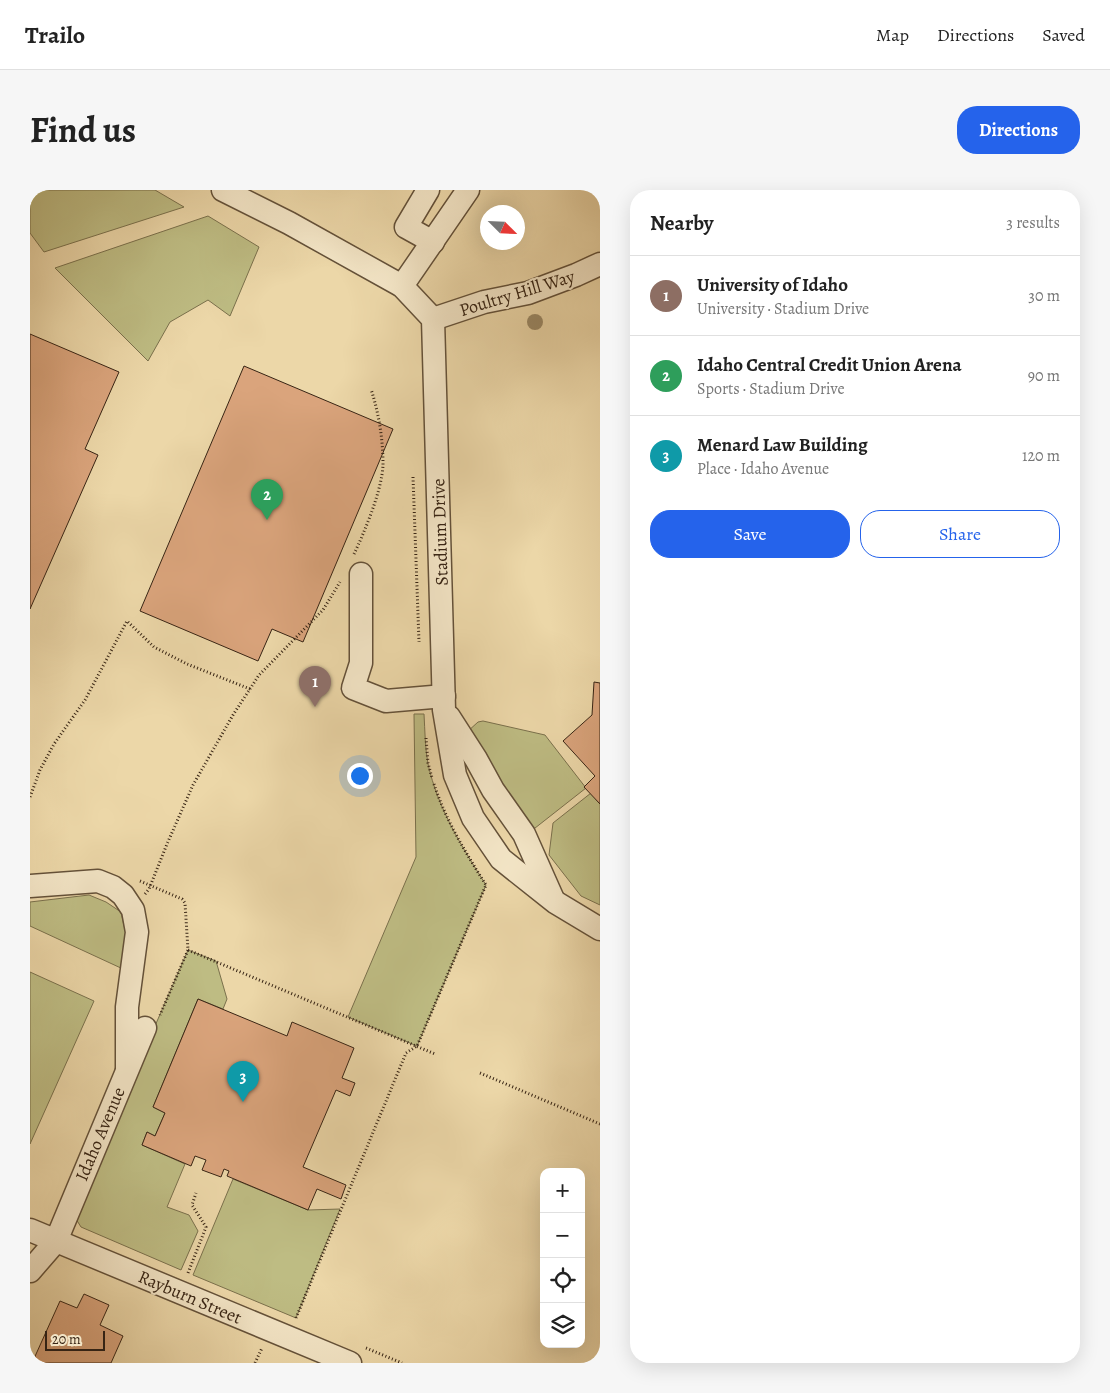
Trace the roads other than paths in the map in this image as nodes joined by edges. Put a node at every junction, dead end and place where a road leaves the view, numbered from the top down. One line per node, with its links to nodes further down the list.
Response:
1 (223, 190): 6 (street)
2 (428, 190): 4 (street)
3 (468, 190): 4 (street)
4 (433, 242): 6 (street)
5 (600, 264): 7 (street, Poultry Hill Way)
6 (402, 286): 7 (street)
7 (433, 318): 9 (street, Stadium Drive)
8 (351, 571): 9 (street)
9 (444, 703): 11 (street); 11 (street, Stadium Drive)
10 (30, 886): 14 (street)
11 (555, 902): 12 (street, Stadium Drive)
12 (600, 929)
13 (145, 1028): 14 (street, Idaho Avenue)
14 (127, 1069): 16 (street, Idaho Avenue)
15 (30, 1230): 16 (street, Rayburn Street)
16 (56, 1241): 17 (street, Idaho Avenue); 18 (street, Rayburn Street)
17 (30, 1271)
18 (350, 1363)

